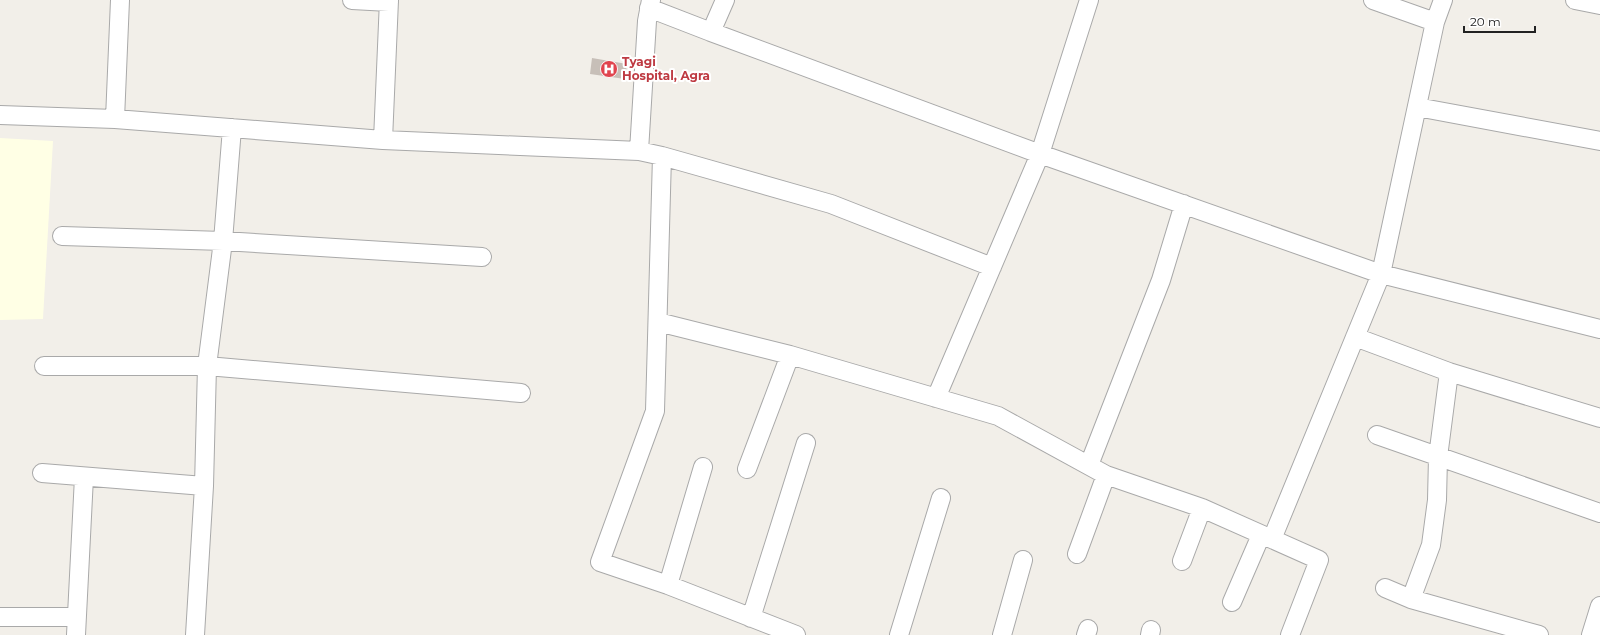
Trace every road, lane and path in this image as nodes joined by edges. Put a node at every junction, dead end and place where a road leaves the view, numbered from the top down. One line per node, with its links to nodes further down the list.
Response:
1 (120, 0): 15 (street)
2 (352, 0): 8 (street)
3 (725, 0): 12 (street)
4 (1090, 0): 20 (street)
5 (1373, 0): 11 (street)
6 (1443, 0): 11 (street)
7 (1575, 0): 10 (street)
8 (389, 1): 17 (street)
9 (650, 4): 12 (street); 19 (street)
10 (1600, 5)
11 (1434, 22): 13 (street)
12 (711, 32): 20 (street)
13 (1417, 107): 18 (street); 27 (street)
14 (0, 115): 15 (street)
15 (115, 119): 16 (street)
16 (232, 128): 17 (street); 24 (street)
17 (383, 140): 19 (street)
18 (1600, 141)
19 (639, 151): 21 (street)
20 (1040, 154): 22 (street); 26 (street)
21 (662, 156): 26 (street); 28 (street)
22 (1184, 204): 27 (street); 41 (street)
23 (62, 236): 24 (street)
24 (223, 241): 25 (street); 33 (street)
25 (482, 257)
26 (992, 267): 36 (street)
27 (1381, 274): 29 (street); 30 (street)
28 (658, 322): 31 (street); 55 (street)
29 (1600, 329)
30 (1355, 337): 34 (street); 51 (street)
31 (790, 355): 36 (street); 43 (street)
32 (44, 366): 33 (street)
33 (207, 366): 35 (street); 47 (street)
34 (1449, 372): 37 (street); 40 (street)
35 (521, 393)
36 (936, 398): 41 (street)
37 (1600, 418)
38 (1377, 436): 40 (street)
39 (806, 443): 62 (street)
40 (1438, 457): 50 (street); 57 (street)
41 (1088, 465): 45 (street)
42 (703, 467): 55 (street)
43 (747, 469)
44 (42, 473): 46 (street)
45 (1106, 475): 49 (street); 52 (street)
46 (84, 477): 47 (street); 61 (street)
47 (204, 486): 64 (street)
48 (941, 498): 66 (street)
49 (1202, 508): 51 (street); 54 (street)
50 (1600, 513)
51 (1266, 537): 58 (street); 68 (street)
52 (1077, 554)
53 (1023, 560): 67 (street)
54 (1182, 561)
55 (668, 585): 62 (street)
56 (1385, 588): 57 (street)
57 (1411, 599): 69 (street)
58 (1232, 602)
59 (1600, 606): 70 (street)
60 (0, 617): 61 (street)
61 (77, 617): 63 (street)
62 (751, 618): 65 (street)
63 (76, 635)
64 (195, 635)
65 (796, 635)
66 (899, 635)
67 (1002, 635)
68 (1290, 635)
69 (1539, 635)
70 (1591, 635)

